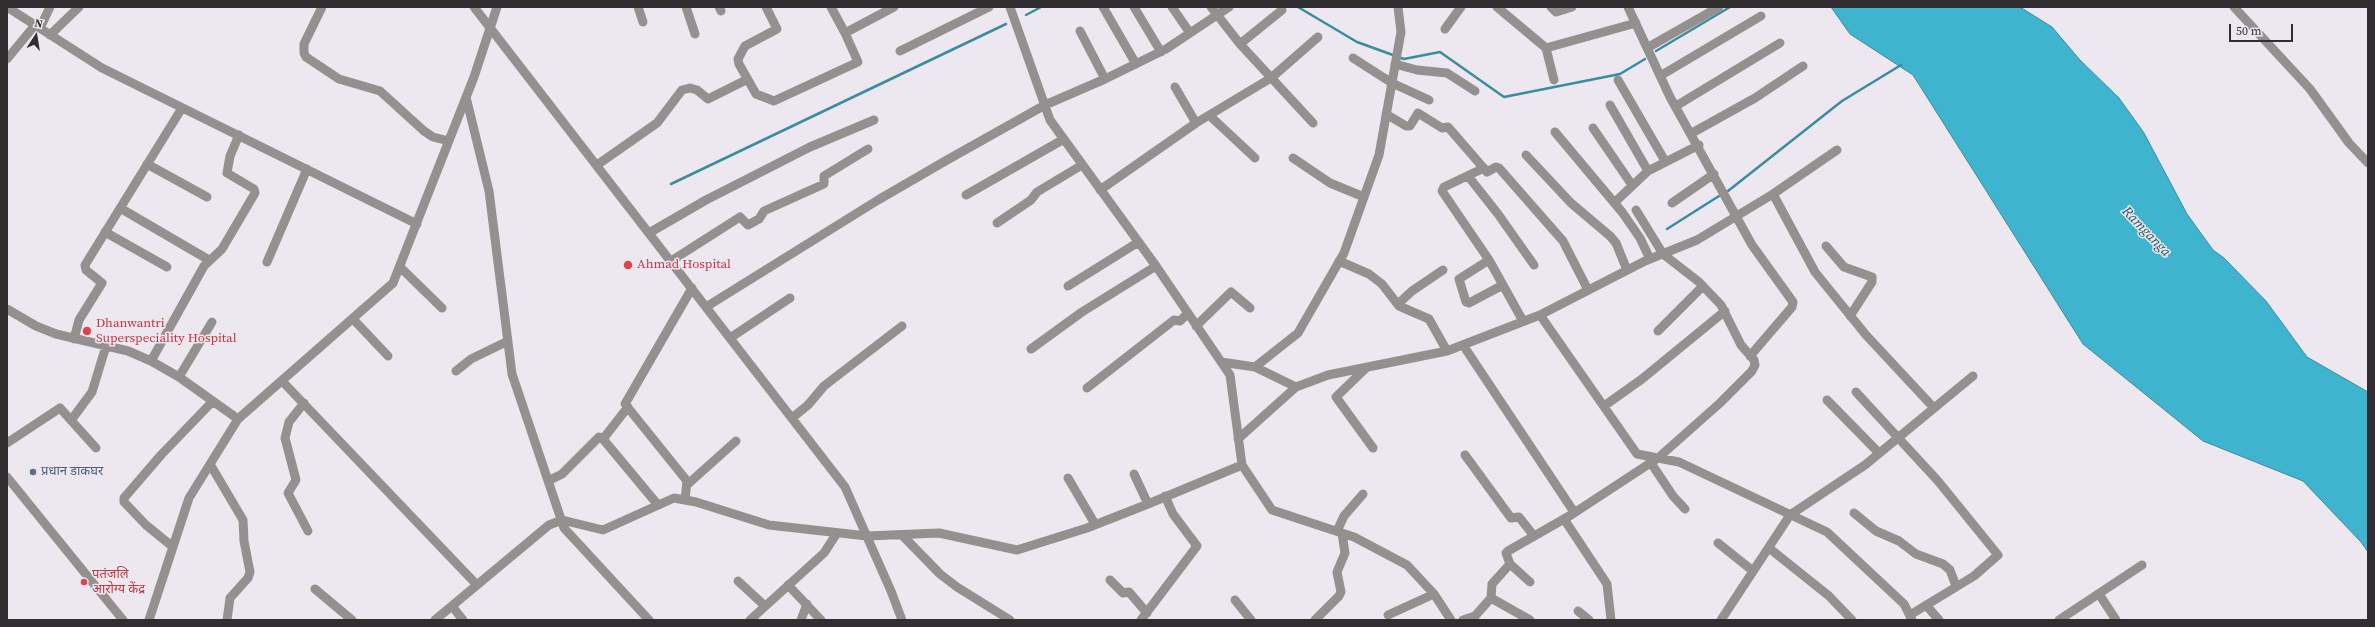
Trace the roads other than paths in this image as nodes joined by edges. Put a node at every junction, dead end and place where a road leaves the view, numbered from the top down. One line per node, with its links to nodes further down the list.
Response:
1 (7, 7): 33 (street)
2 (50, 7): 33 (street)
3 (79, 7): 39 (street)
4 (322, 7): 77 (street)
5 (474, 7): 32 (street)
6 (497, 7): 32 (street)
7 (638, 7): 30 (street)
8 (686, 7): 38 (street)
9 (766, 7): 55 (street)
10 (831, 7): 36 (street)
11 (894, 7): 36 (street)
12 (989, 7): 45 (street)
13 (1010, 7): 63 (street)
14 (1103, 7): 50 (street)
15 (1134, 7): 46 (street)
16 (1172, 7): 37 (street)
17 (1211, 7): 28 (street)
18 (1229, 7): 28 (street)
19 (1398, 7): 49 (street)
20 (1461, 7): 34 (street)
21 (1497, 7): 43 (street)
22 (1551, 7): 23 (street)
23 (1572, 7)
24 (1628, 7): 31 (street)
25 (1719, 7): 44 (street)
26 (2234, 7): 85 (street)
27 (1282, 10): 42 (street)
28 (1217, 15): 37 (street); 42 (street)
29 (1761, 16): 52 (street)
30 (643, 22)
31 (1636, 23): 43 (street); 44 (street)
32 (490, 26): 61 (street); 87 (street)
33 (38, 27): 39 (street); 48 (street)
34 (1445, 29)
35 (1080, 31): 54 (street)
36 (845, 33): 55 (street)
37 (1190, 33): 46 (street)
38 (695, 34)
39 (50, 35): 66 (street)
40 (1318, 37): 53 (street)
41 (1780, 43): 65 (street)
42 (1240, 44): 53 (street)
43 (1546, 48): 56 (street)
44 (1647, 48): 52 (street)
45 (900, 51)
46 (1161, 52): 50 (street)
47 (1353, 58): 58 (street)
48 (7, 59)
49 (1396, 61): 58 (street); 60 (street)
50 (1136, 64): 54 (street)
51 (1803, 66): 74 (street)
52 (1660, 76): 65 (street)
53 (1271, 78): 68 (street); 71 (street)
54 (1105, 79): 63 (street)
55 (746, 80): 87 (street)
56 (1554, 80)
57 (1618, 80): 84 (street)
58 (1392, 83): 62 (street); 67 (street)
59 (1175, 86): 70 (street)
60 (1475, 92)
61 (466, 97): 77 (street); 147 (street)
62 (1429, 100)
63 (1045, 105): 76 (street); 131 (street)
64 (1610, 105): 91 (street)
65 (1676, 106): 74 (street)
66 (182, 108): 75 (street); 86 (street)
67 (1386, 114): 89 (street); 99 (street)
68 (1209, 115): 70 (street); 82 (street)
69 (874, 120): 108 (street)
70 (1196, 123): 95 (street)
71 (1313, 123)
72 (1593, 128): 94 (street)
73 (1555, 132): 100 (street)
74 (1692, 133): 78 (street)
75 (239, 136): 90 (street); 113 (street)
76 (1064, 139): 88 (street); 97 (street)
77 (449, 141): 106 (street)
78 (1698, 145): 84 (street); 92 (street)
79 (868, 150): 114 (street)
80 (1836, 150): 96 (street)
81 (1526, 155): 123 (street)
82 (1254, 158)
83 (1293, 158): 99 (street)
84 (1666, 161): 91 (street)
85 (2368, 163)
86 (147, 164): 98 (street); 102 (street)
87 (597, 165): 108 (street)
88 (1082, 166): 95 (street); 105 (street)
89 (1484, 168): 93 (street); 128 (street)
90 (307, 169): 106 (street); 117 (street)
91 (1648, 171): 94 (street)
92 (1714, 174): 101 (street); 104 (street)
93 (1468, 176): 115 (street); 118 (street)
94 (1632, 185): 100 (street)
95 (1100, 190): 109 (street)
96 (1773, 194): 104 (street); 138 (street)
97 (966, 195)
98 (207, 197)
99 (1364, 197): 116 (street)
100 (1614, 203): 112 (street)
101 (1672, 203)
102 (120, 208): 107 (street); 113 (street)
103 (1636, 210): 111 (street)
104 (1736, 216): 111 (street); 153 (street)
105 (997, 223)
106 (417, 224): 121 (street)
107 (105, 232): 120 (street); 145 (street)
108 (649, 233): 114 (street)
109 (1137, 243): 119 (street); 125 (street)
110 (1826, 246): 138 (street)
111 (1663, 254): 112 (street); 126 (street)
112 (1650, 259): 123 (street)
113 (209, 260): 154 (street)
114 (671, 260): 127 (street)
115 (1489, 260): 124 (street); 124 (street)
116 (1340, 261): 130 (street); 156 (street)
117 (267, 262)
118 (1534, 265)
119 (1156, 266): 136 (street); 150 (street)
120 (167, 267)
121 (400, 267): 132 (street); 139 (street)
122 (1443, 270): 130 (street)
123 (1627, 270): 128 (street)
124 (1502, 285): 140 (street)
125 (1068, 286)
126 (1703, 286): 135 (street); 144 (street)
127 (692, 288): 131 (street); 169 (street)
128 (1588, 290): 137 (street)
129 (790, 298): 146 (street)
130 (1398, 304): 151 (street)
131 (706, 307): 146 (street)
132 (442, 308)
133 (1250, 308): 143 (street)
134 (7, 309): 145 (street)
135 (1725, 311): 153 (street); 168 (street)
136 (1188, 313): 143 (street); 163 (street)
137 (1540, 315): 140 (street); 168 (street)
138 (1850, 316): 170 (street)
139 (353, 319): 152 (street); 161 (street)
140 (1523, 321): 148 (street)
141 (212, 322): 160 (street)
142 (902, 326): 171 (street)
143 (1196, 326): 155 (street)
144 (1658, 331)
145 (74, 338): 149 (street)
146 (730, 338): 171 (street)
147 (508, 341): 158 (street); 189 (street)
148 (1463, 345): 151 (street); 197 (street)
149 (106, 346): 154 (street); 172 (street)
150 (1031, 349)
151 (1447, 351): 157 (street)
152 (388, 356)
153 (1750, 356): 183 (street)
154 (151, 361): 160 (street)
155 (1221, 362): 156 (street); 176 (street)
156 (1255, 367): 162 (street)
157 (1368, 367): 162 (street); 180 (street)
158 (456, 371)
159 (1973, 376): 170 (street)
160 (178, 377): 166 (street)
161 (282, 380): 167 (street); 173 (street)
162 (1296, 387): 176 (street)
163 (1087, 388)
164 (1856, 392): 174 (street)
165 (1827, 400): 181 (street)
166 (212, 402): 173 (street); 210 (street)
167 (304, 403): 203 (street); 218 (street)
168 (1604, 406): 183 (street)
169 (628, 407): 175 (street); 190 (street)
170 (1934, 408): 174 (street)
171 (792, 418): 207 (street)
172 (72, 419): 178 (street); 179 (street)
173 (238, 419): 184 (street)
174 (1898, 437): 181 (street); 220 (street)
175 (603, 439): 189 (street); 195 (street)
176 (1238, 439): 185 (street)
177 (736, 441): 190 (street)
178 (7, 443)
179 (96, 448)
180 (1373, 448)
181 (1879, 453): 199 (street)
182 (1465, 455): 208 (street)
183 (1654, 460): 196 (street); 197 (street); 199 (street)
184 (210, 464): 210 (street); 236 (street)
185 (1242, 465): 192 (street); 204 (street)
186 (1134, 474): 194 (street)
187 (7, 477): 234 (street)
188 (1068, 478): 202 (street)
189 (548, 481): 201 (street)
190 (688, 484): 193 (street)
191 (1363, 494): 204 (street)
192 (1165, 496): 194 (street); 232 (street)
193 (685, 500): 195 (street); 205 (street)
194 (1148, 504): 202 (street)
195 (658, 505): 201 (street)
196 (1685, 509)
197 (1574, 512): 200 (street)
198 (1854, 513): 220 (street)
199 (1790, 515): 211 (street); 233 (street)
200 (1564, 519): 208 (street); 252 (street)
201 (562, 520): 218 (street); 240 (street)
202 (1095, 524): 206 (street)
203 (308, 531)
204 (1339, 532): 222 (street); 247 (street)
205 (837, 533): 207 (street); 219 (street)
206 (902, 535): 207 (street); 245 (street)
207 (867, 536): 244 (street)
208 (1534, 536): 212 (street)
209 (1718, 543): 214 (street)
210 (173, 547): 235 (street)
211 (1769, 548): 214 (street); 254 (street)
212 (1510, 564): 217 (street); 224 (street)
213 (2142, 565): 223 (street)
214 (1754, 571): 253 (street)
215 (1110, 580): 232 (street)
216 (738, 581): 229 (street)
217 (1530, 582)
218 (476, 585): 228 (street)
219 (788, 585): 226 (street); 229 (street)
220 (1956, 586): 227 (street)
221 (315, 590): 237 (street)
222 (1434, 594): 231 (street); 248 (street)
223 (2099, 594): 256 (street); 257 (street)
224 (1490, 598): 249 (street); 250 (street)
225 (1235, 600): 246 (street)
226 (807, 604): 242 (street); 243 (street)
227 (1926, 604): 233 (street); 255 (street)
228 (452, 606): 238 (street); 239 (street)
229 (765, 606): 241 (street)
230 (1578, 611): 251 (street)
231 (1388, 615)
232 (1144, 617)
233 (1911, 618)
234 (124, 620)
235 (149, 620)
236 (227, 620)
237 (352, 620)
238 (435, 620)
239 (463, 620)
240 (649, 620)
241 (750, 620)
242 (801, 620)
243 (821, 620)
244 (902, 620)
245 (1010, 620)
246 (1251, 620)
247 (1315, 620)
248 (1451, 620)
249 (1463, 620)
250 (1530, 620)
251 (1589, 620)
252 (1611, 620)
253 (1722, 620)
254 (1852, 620)
255 (1939, 620)
256 (2059, 620)
257 (2116, 620)

